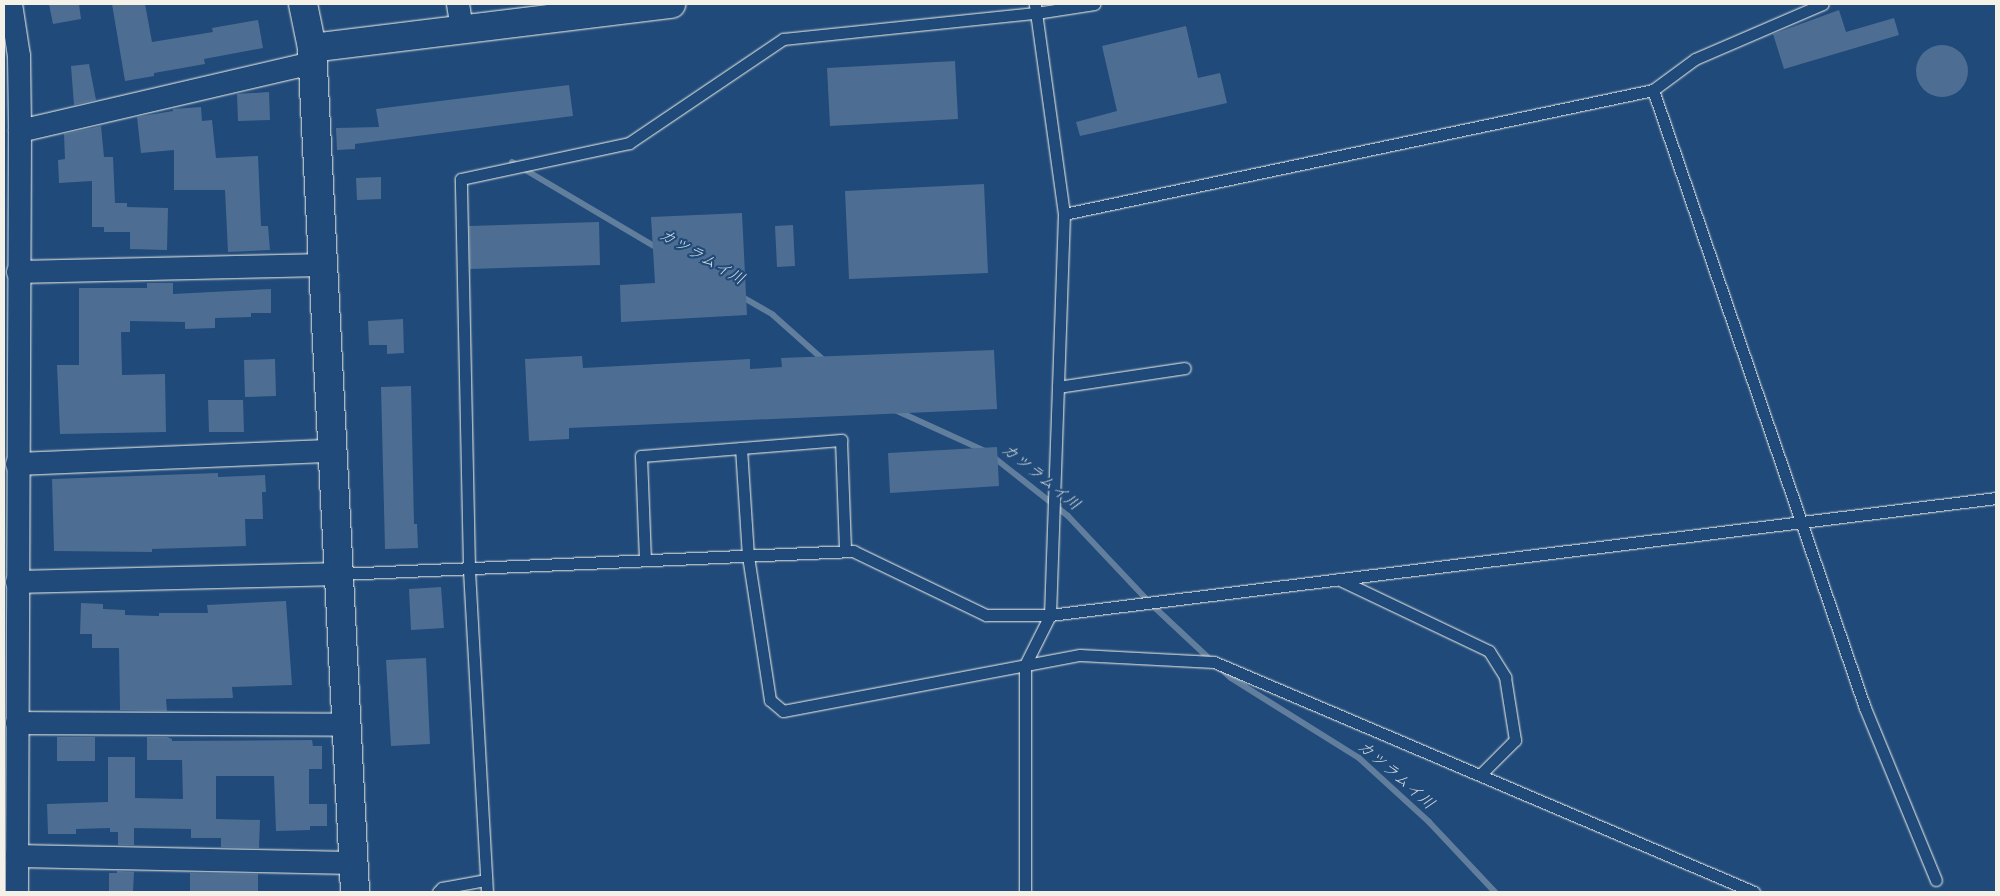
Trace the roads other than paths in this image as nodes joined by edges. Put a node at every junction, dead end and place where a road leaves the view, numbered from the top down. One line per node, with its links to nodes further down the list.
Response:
1 (11, 4): 9 (street)
2 (303, 4): 10 (street)
3 (458, 4): 8 (street)
4 (670, 4): 8 (street)
5 (1094, 4): 7 (lane)
6 (1823, 4): 11 (lane)
7 (1036, 9): 13 (lane); 28 (lane)
8 (462, 30): 10 (street)
9 (11, 56): 12 (street)
10 (312, 56): 12 (street); 14 (street)
11 (1653, 90): 13 (lane); 24 (lane)
12 (20, 131): 15 (street)
13 (1064, 214): 18 (lane)
14 (323, 265): 15 (street); 20 (street)
15 (18, 272): 16 (street)
16 (11, 333): 21 (street)
17 (1184, 368): 18 (lane)
18 (1058, 386): 32 (lane)
19 (741, 448): 25 (lane); 26 (lane); 27 (lane)
20 (333, 451): 21 (street); 29 (street)
21 (17, 464): 23 (street)
22 (1996, 498): 24 (lane)
23 (10, 518): 31 (street)
24 (1800, 522): 30 (lane); 41 (lane)
25 (845, 551): 26 (lane); 32 (lane)
26 (748, 556): 27 (lane); 33 (lane)
27 (645, 560): 28 (lane)
28 (469, 568): 29 (lane); 40 (lane)
29 (340, 574): 31 (street); 35 (street)
30 (1338, 579): 32 (lane); 36 (lane)
31 (17, 582): 34 (street)
32 (1050, 615): 33 (lane)
33 (1025, 665): 36 (lane); 46 (lane)
34 (17, 723): 35 (street); 37 (street)
35 (347, 725): 39 (street)
36 (1480, 775): 47 (lane)
37 (10, 819): 38 (street)
38 (17, 856): 39 (street); 42 (street)
39 (353, 863): 43 (street)
40 (486, 880): 44 (lane); 45 (lane)
41 (1936, 880)
42 (17, 892)
43 (355, 892)
44 (438, 892)
45 (487, 892)
46 (1025, 892)
47 (1754, 892)

